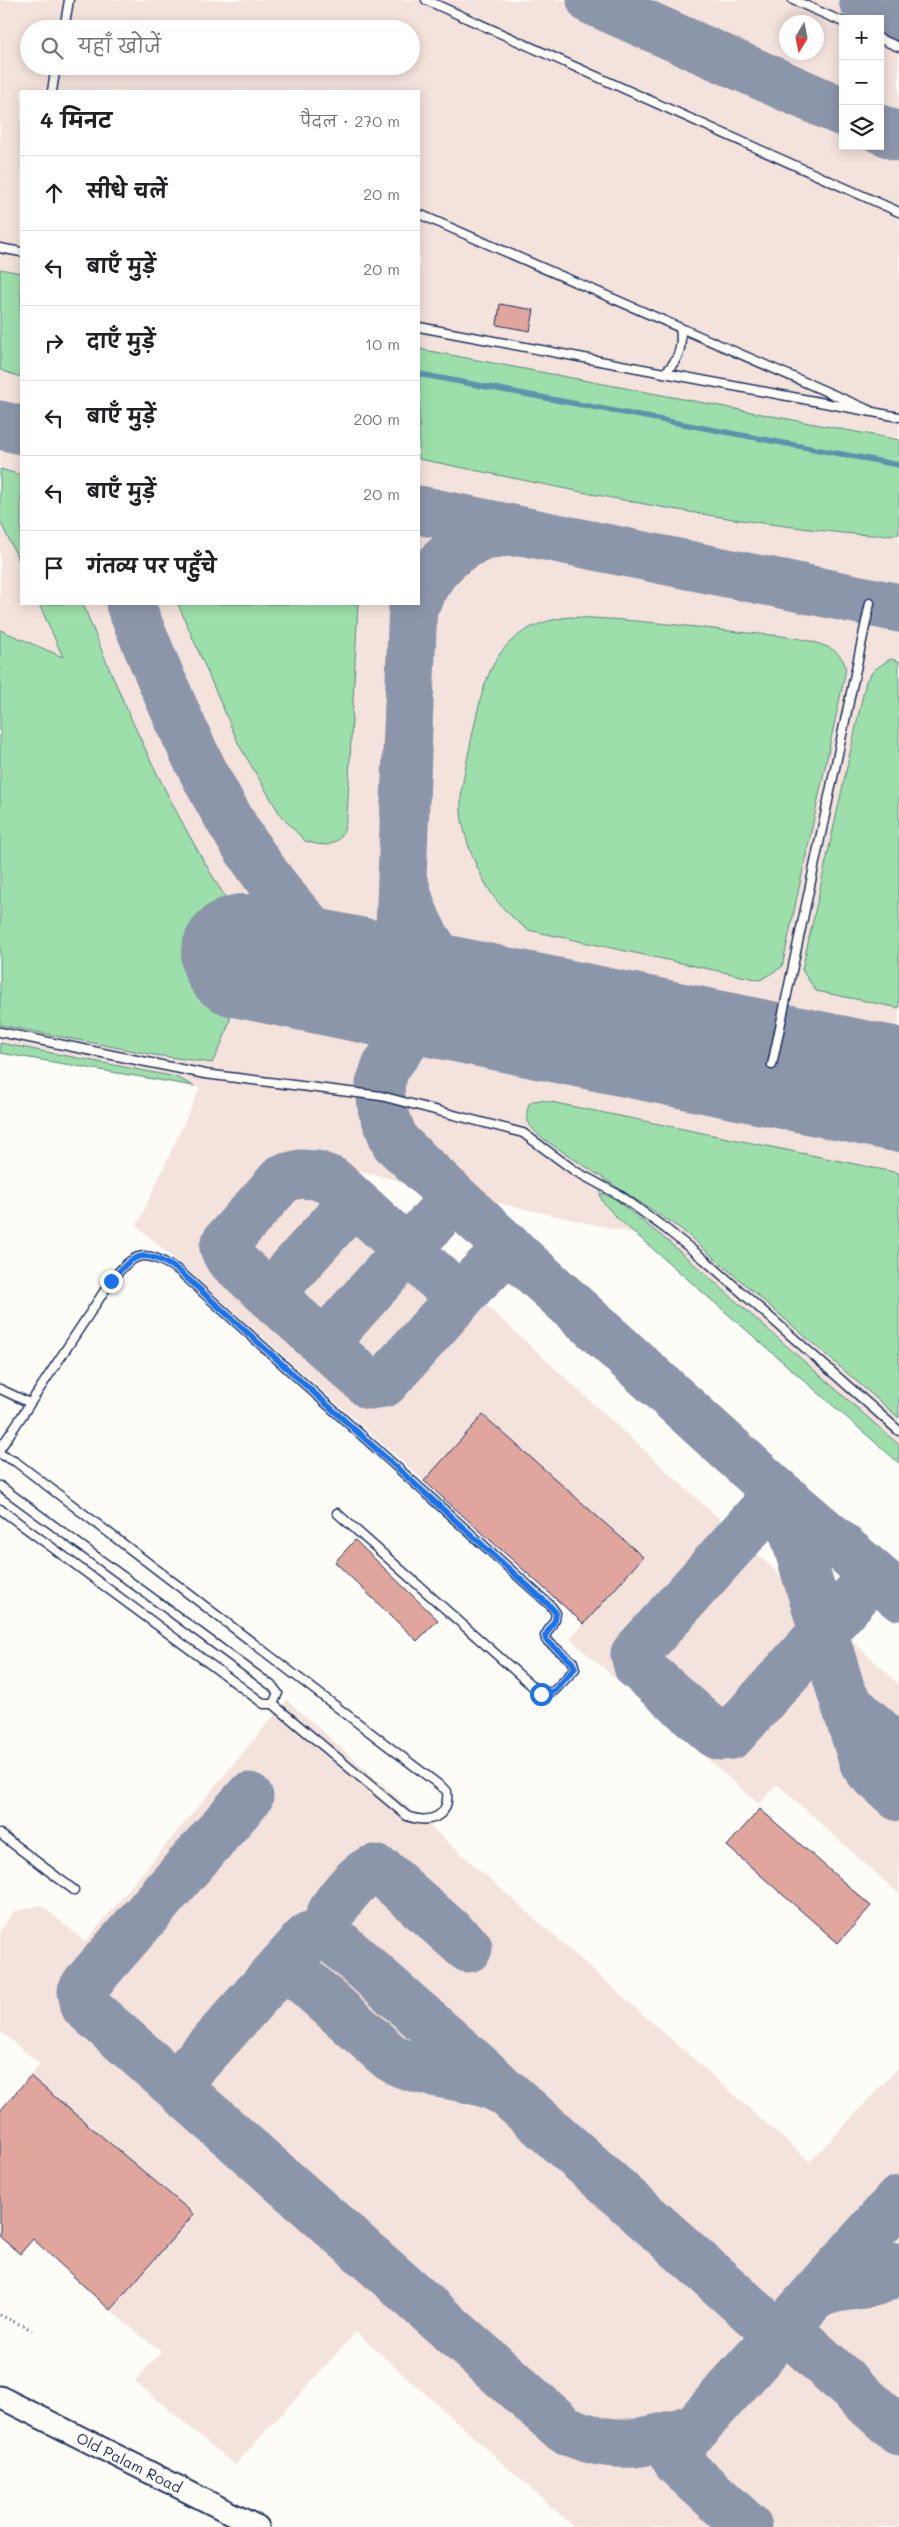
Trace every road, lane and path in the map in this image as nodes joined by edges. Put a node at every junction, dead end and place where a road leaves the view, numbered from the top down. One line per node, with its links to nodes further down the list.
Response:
1 (69, 0): 4 (lane)
2 (426, 0): 10 (lane)
3 (793, 0): 5 (lane)
4 (66, 20)
5 (839, 20)
6 (884, 41): 7 (lane)
7 (899, 47)
8 (55, 75): 9 (lane)
9 (52, 90)
10 (899, 212)
11 (420, 214): 15 (lane)
12 (0, 248): 13 (lane)
13 (20, 252)
14 (420, 327): 16 (lane)
15 (680, 328): 16 (lane); 17 (lane)
16 (664, 373): 17 (lane)
17 (871, 411): 18 (lane)
18 (899, 417)
19 (870, 604): 21 (lane)
20 (0, 1032): 24 (lane)
21 (772, 1065)
22 (0, 1389): 23 (lane)
23 (30, 1403): 25 (lane); 29 (lane)
24 (899, 1431)
25 (0, 1449)
26 (0, 1454): 30 (lane)
27 (0, 1486): 30 (lane)
28 (0, 1509): 30 (lane)
29 (337, 1513)
30 (273, 1704)
31 (0, 1834): 32 (lane)
32 (74, 1890)
33 (0, 2315): 34 (path)
34 (32, 2330)
35 (0, 2397): 36 (street, Old Palam Road)
36 (258, 2527)

